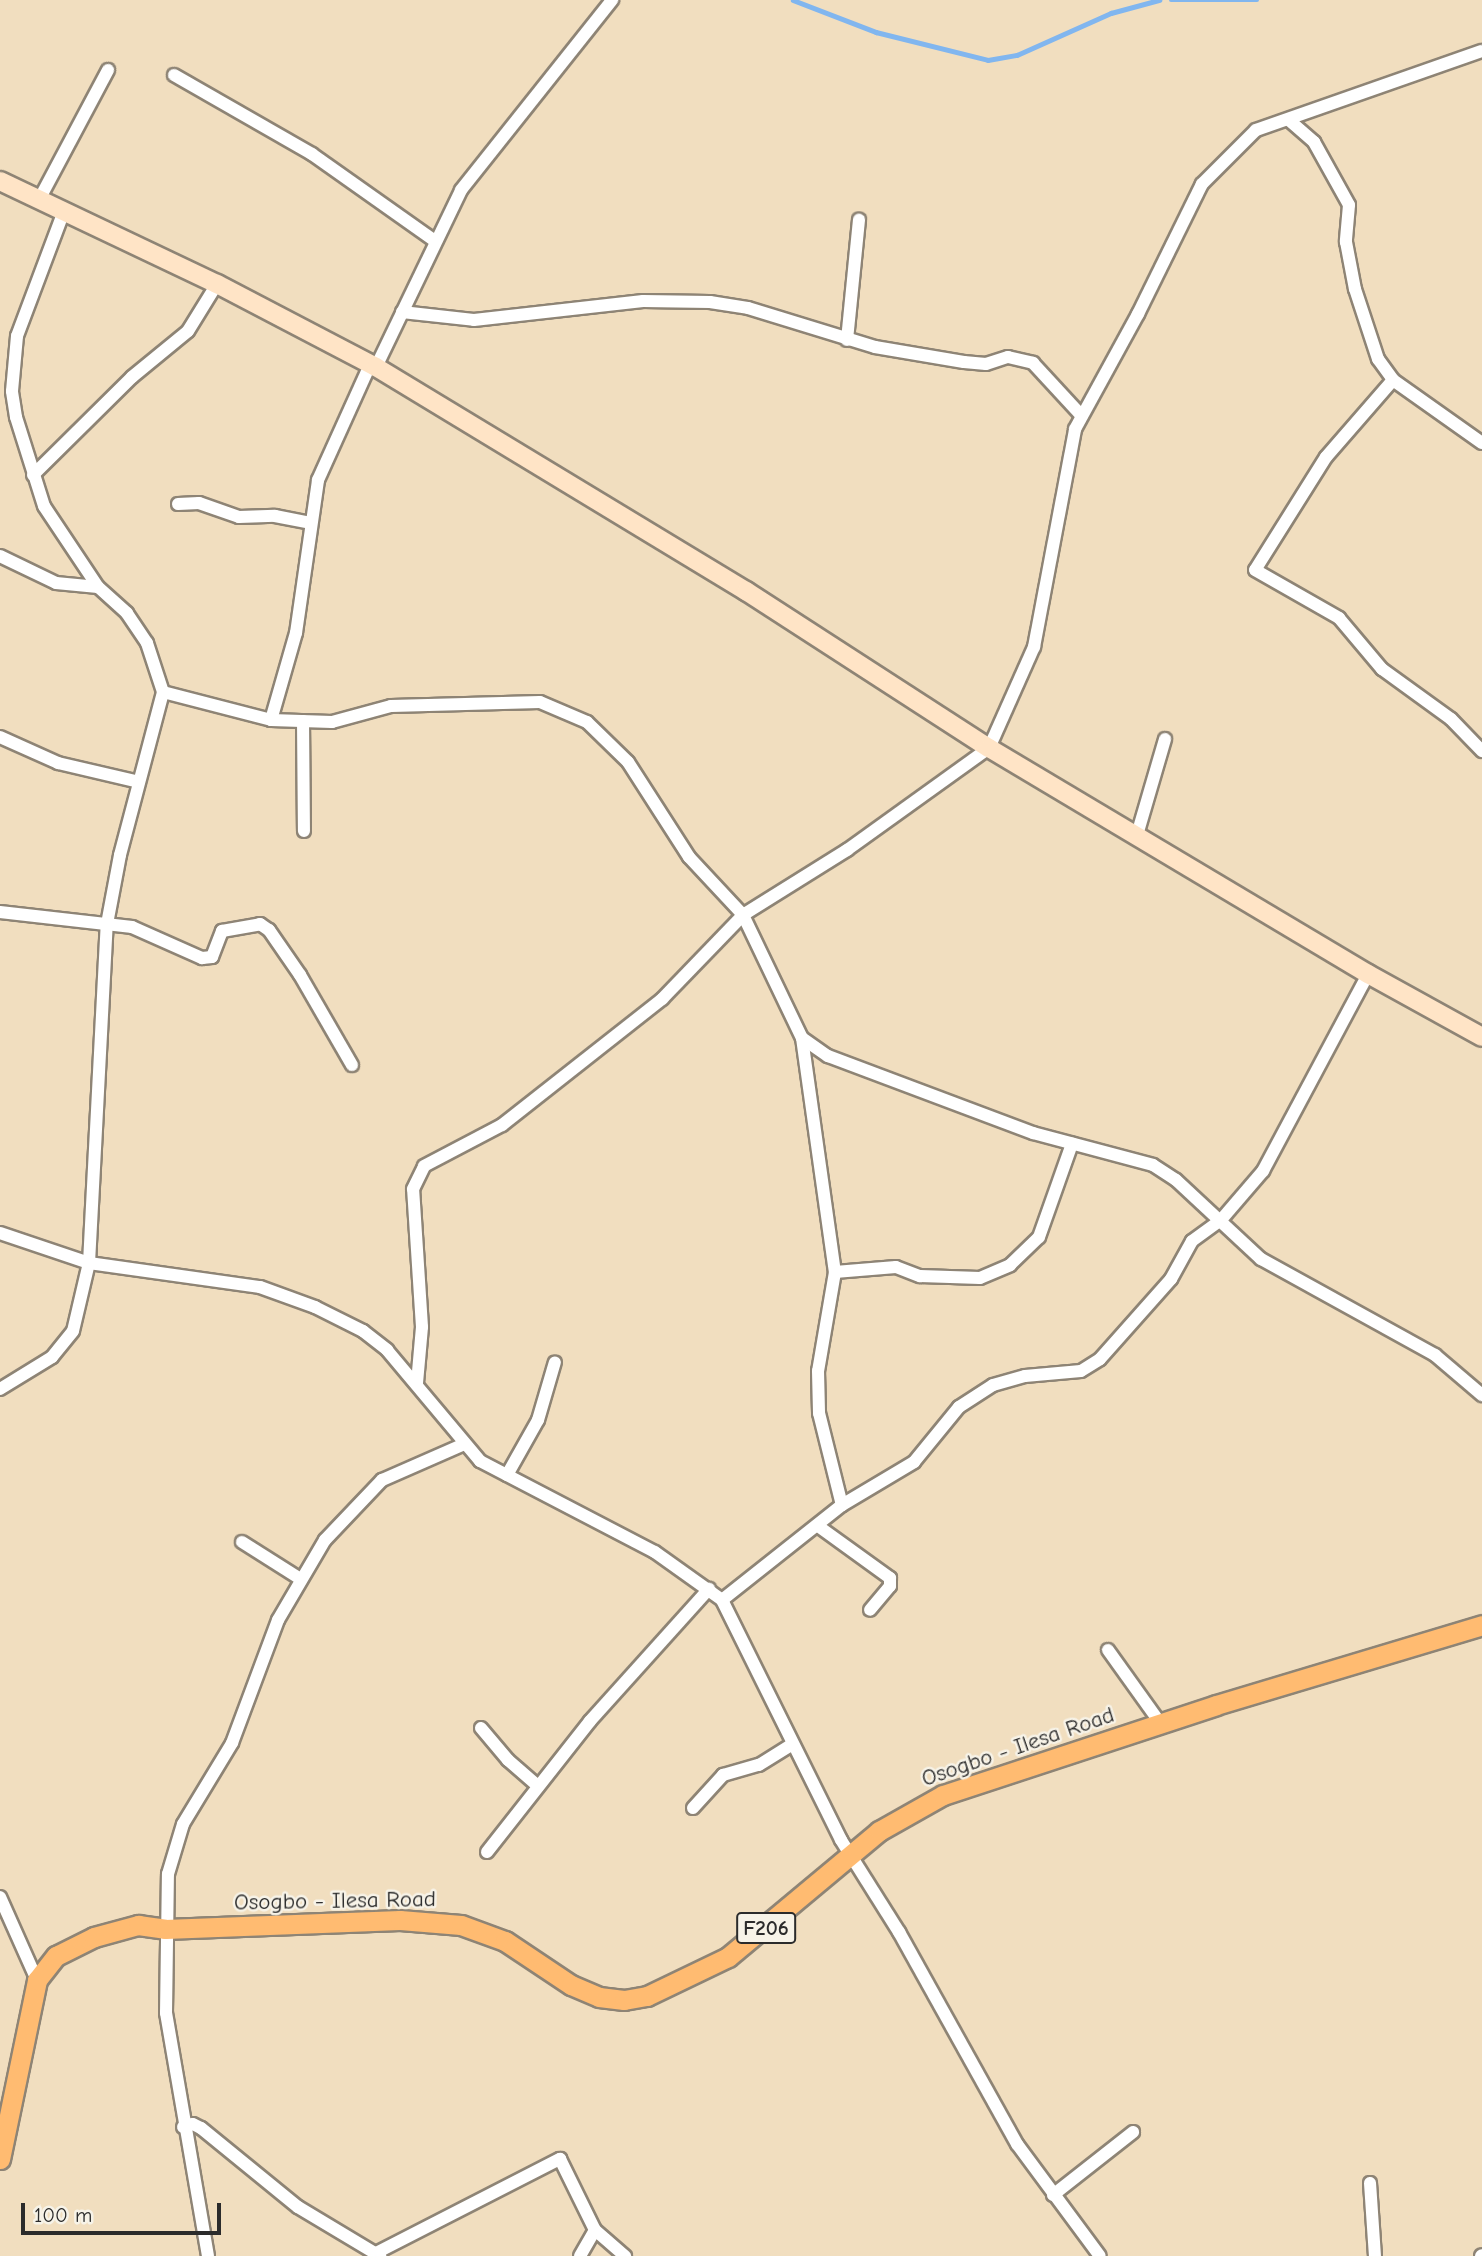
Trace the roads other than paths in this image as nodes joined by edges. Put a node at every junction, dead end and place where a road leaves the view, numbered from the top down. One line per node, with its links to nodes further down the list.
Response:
1 (612, 0): 10 (street)
2 (1482, 51): 5 (street)
3 (108, 70): 7 (street)
4 (174, 75): 10 (street)
5 (1290, 121): 15 (street); 16 (street)
6 (0, 181): 7 (main road)
7 (40, 198): 8 (main road)
8 (64, 211): 11 (main road); 18 (street)
9 (859, 220): 13 (street)
10 (435, 241): 12 (street)
11 (217, 284): 14 (main road); 18 (street)
12 (402, 312): 13 (street); 14 (street)
13 (847, 340): 16 (street)
14 (373, 366): 20 (street); 28 (main road)
15 (1393, 380): 17 (street); 29 (street)
16 (1081, 415): 28 (street)
17 (1482, 443)
18 (33, 475): 22 (street)
19 (178, 504): 20 (street)
20 (310, 523): 24 (street)
21 (0, 556): 22 (street)
22 (98, 587): 23 (street)
23 (163, 692): 24 (street); 30 (street)
24 (271, 720): 25 (street)
25 (303, 721): 31 (street); 34 (street)
26 (0, 737): 30 (street)
27 (1165, 739): 32 (street)
28 (989, 748): 32 (main road); 34 (street)
29 (1482, 751)
30 (139, 782): 35 (street)
31 (304, 831)
32 (1137, 835): 36 (main road)
33 (0, 912): 35 (street)
34 (743, 915): 38 (street); 46 (street)
35 (107, 924): 39 (street); 43 (street)
36 (1368, 974): 37 (main road); 41 (street)
37 (1482, 1037)
38 (802, 1038): 40 (street); 44 (street)
39 (352, 1065)
40 (1072, 1144): 41 (street); 44 (street)
41 (1220, 1221): 48 (street); 51 (street)
42 (0, 1233): 43 (street)
43 (89, 1263): 46 (street); 47 (street)
44 (835, 1272): 51 (street)
45 (555, 1362): 50 (street)
46 (417, 1383): 49 (street)
47 (0, 1389)
48 (1482, 1395)
49 (462, 1445): 50 (street); 54 (street)
50 (507, 1475): 55 (street)
51 (842, 1505): 52 (street)
52 (818, 1526): 56 (street); 57 (street)
53 (242, 1542): 54 (street)
54 (299, 1578): 68 (street)
55 (709, 1589): 56 (street); 63 (street)
56 (722, 1600): 62 (street)
57 (870, 1610)
58 (1482, 1625): 60 (main road, Osogbo - Ilesa Road / F206)
59 (1108, 1650): 60 (street)
60 (1161, 1724): 66 (main road, Osogbo - Ilesa Road / F206)
61 (481, 1728): 63 (street)
62 (792, 1744): 64 (street); 66 (street)
63 (538, 1786): 65 (street)
64 (693, 1808)
65 (487, 1852)
66 (851, 1854): 68 (main road, Osogbo - Ilesa Road / F206); 74 (street)
67 (0, 1897): 69 (street)
68 (165, 1929): 69 (main road, Osogbo - Ilesa Road / F206); 70 (street)
69 (37, 1980): 72 (main road)
70 (183, 2127): 76 (street); 77 (street)
71 (1133, 2132): 74 (street)
72 (0, 2159)
73 (1370, 2183): 81 (street)
74 (1053, 2194): 80 (street)
75 (595, 2230): 76 (street); 78 (street); 79 (street)
76 (378, 2255)
77 (208, 2256)
78 (580, 2256)
79 (625, 2256)
80 (1100, 2256)
81 (1375, 2256)

